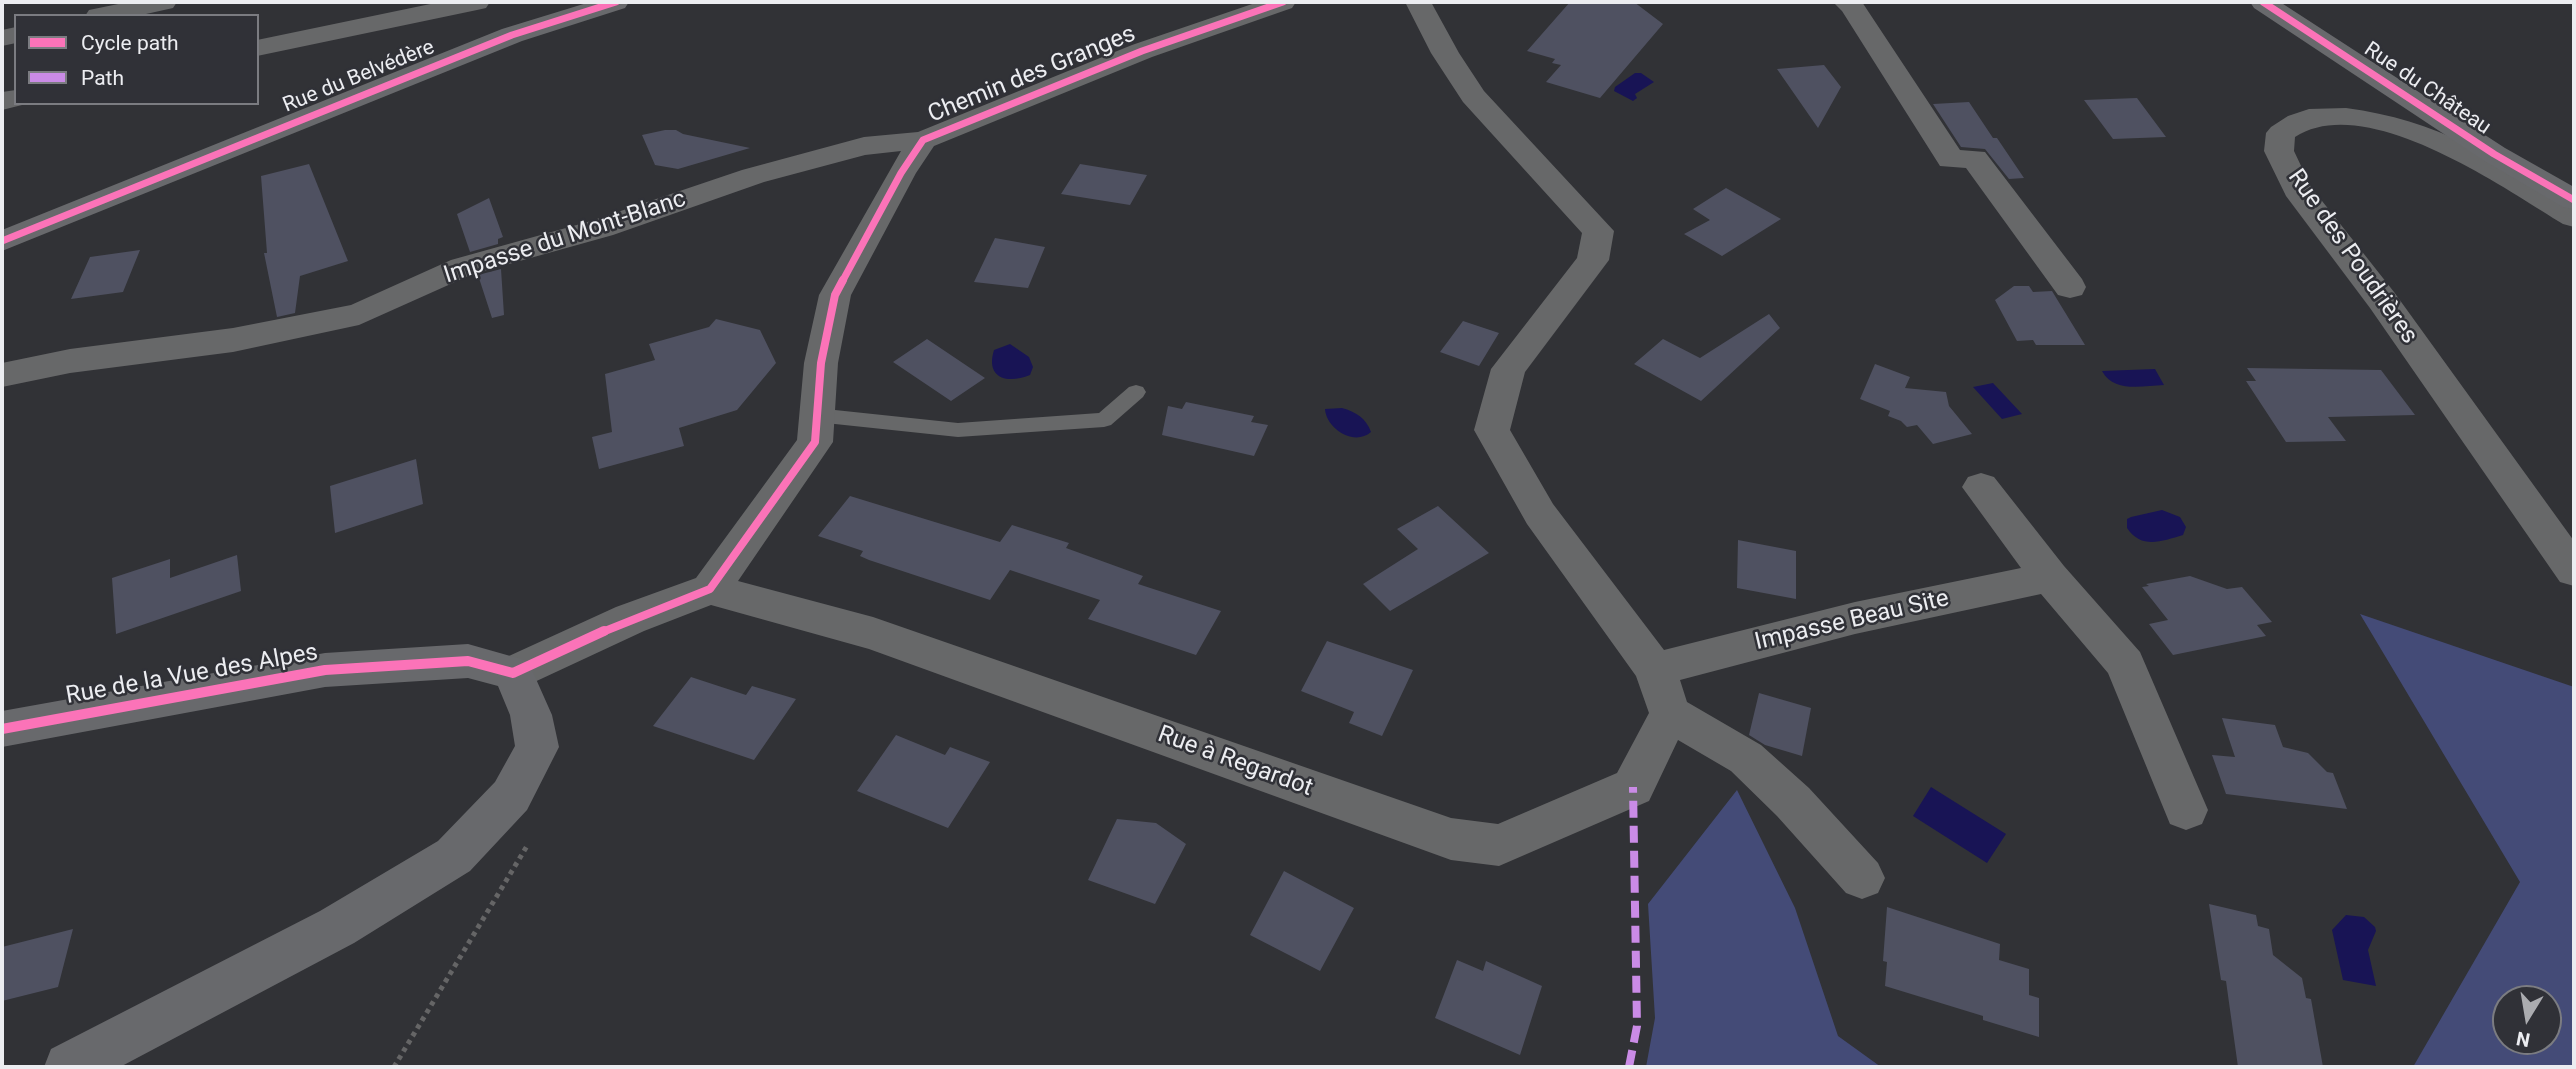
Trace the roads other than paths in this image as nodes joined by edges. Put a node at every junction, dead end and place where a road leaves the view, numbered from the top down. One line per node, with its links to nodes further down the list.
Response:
1 (164, 2): 8 (street)
2 (477, 2): 9 (street)
3 (616, 2): 13 (street, Rue du Belvédère)
4 (1283, 2): 10 (street, Chemin des Granges)
5 (1418, 2): 22 (street)
6 (1846, 2): 14 (street)
7 (2263, 2): 11 (street, Rue du Château)
8 (107, 14)
9 (259, 48)
10 (923, 140): 15 (street, Impasse du Mont-Blanc); 17 (street, Chemin des Granges)
11 (2574, 200)
12 (2574, 217): 19 (street, Rue des Poudrières)
13 (2, 241)
14 (2070, 287)
15 (2, 375)
16 (1136, 392): 17 (lane)
17 (816, 415): 21 (street, Chemin des Granges)
18 (1981, 487): 20 (street)
19 (2574, 571)
20 (2050, 577): 22 (street, Impasse Beau Site); 26 (street)
21 (710, 589): 23 (street); 24 (street, Rue à Regardot)
22 (1656, 669): 24 (street)
23 (513, 673): 25 (street, Rue de la Vue des Alpes); 28 (street)
24 (1670, 713): 27 (street)
25 (2, 729)
26 (2186, 810)
27 (1862, 878)
28 (69, 1067)

